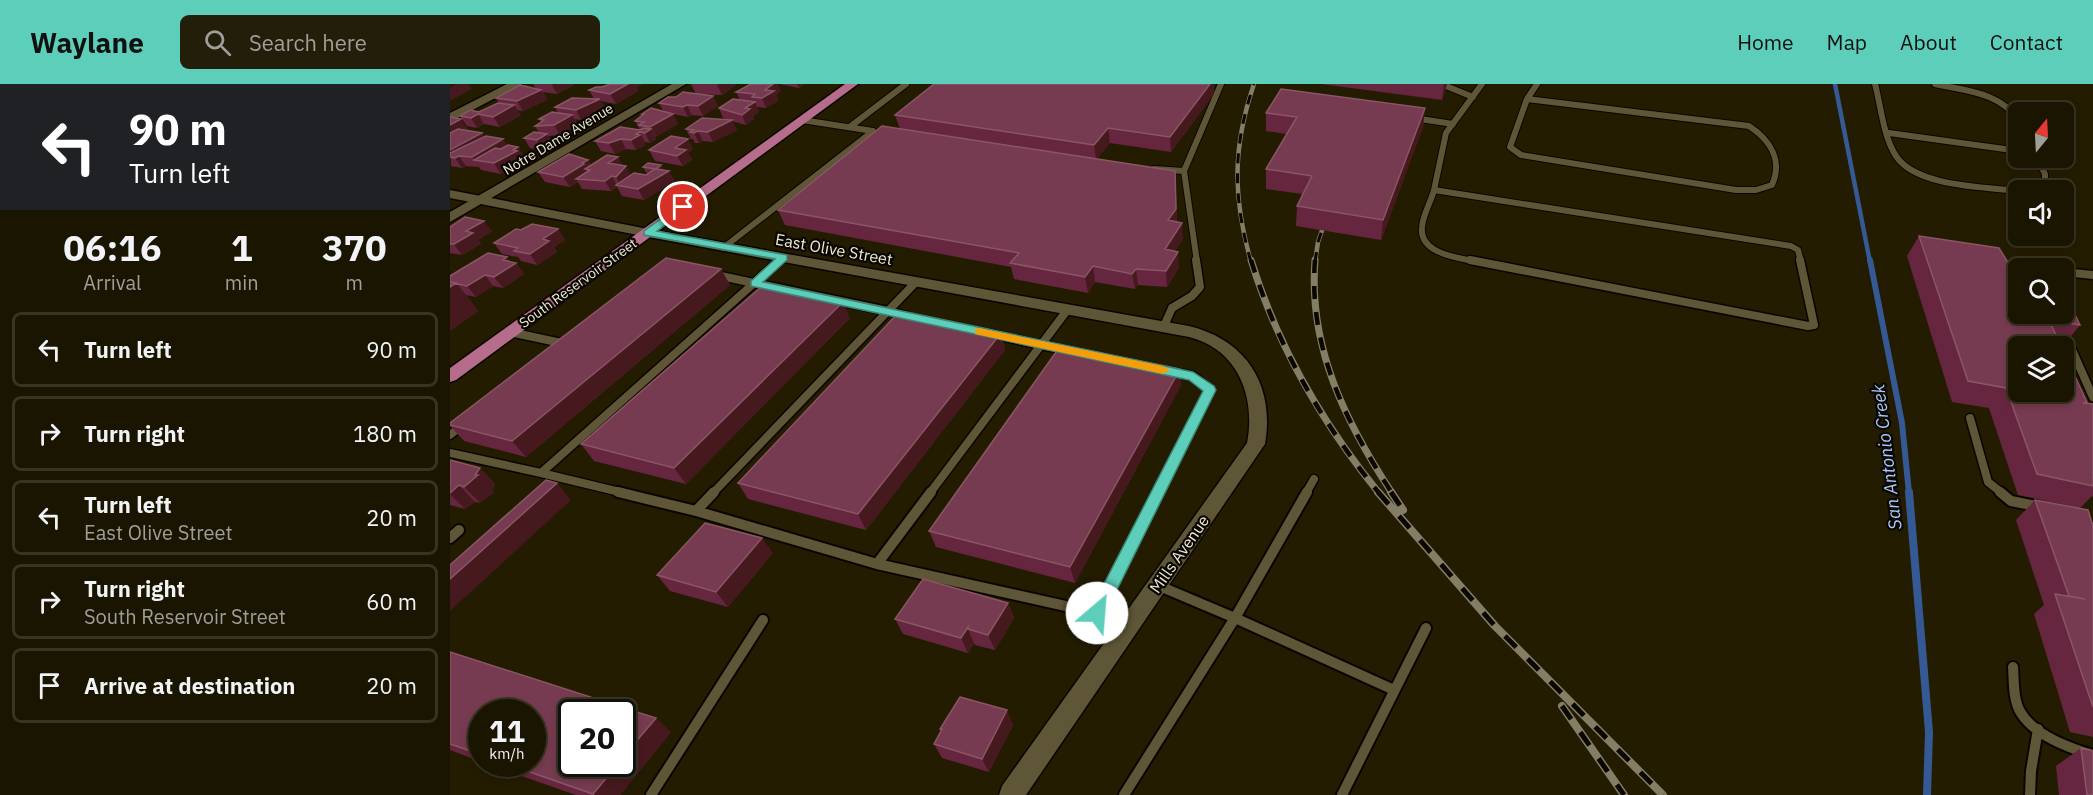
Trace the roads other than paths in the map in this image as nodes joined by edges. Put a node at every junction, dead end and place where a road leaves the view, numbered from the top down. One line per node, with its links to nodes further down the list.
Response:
1 (516, 84): 14 (street)
2 (680, 84): 28 (street, Notre Dame Avenue)
3 (852, 84): 16 (main road, South Reservoir Street)
4 (906, 84): 18 (lane)
5 (1221, 84): 24 (lane)
6 (1441, 84): 11 (lane)
7 (1482, 84): 11 (lane)
8 (1537, 84): 12 (lane)
9 (1875, 84): 21 (lane)
10 (1935, 84): 13 (lane)
11 (1473, 97): 17 (lane)
12 (1527, 99): 12 (lane)
13 (2008, 105)
14 (450, 118)
15 (1407, 118): 17 (lane)
16 (802, 120): 18 (lane); 30 (main road, South Reservoir Street)
17 (1453, 124): 26 (lane)
18 (851, 126): 19 (lane)
19 (873, 131): 20 (lane); 31 (lane)
20 (884, 133)
21 (1889, 133): 22 (lane); 25 (lane)
22 (2008, 149)
23 (1148, 168): 24 (lane)
24 (1184, 171): 42 (lane)
25 (2008, 189)
26 (1434, 190): 26 (lane)
27 (450, 194): 28 (street, East Olive Street)
28 (484, 200): 29 (street, Notre Dame Avenue); 30 (street, East Olive Street)
29 (450, 218)
30 (648, 233): 31 (street, East Olive Street); 43 (main road, South Reservoir Street)
31 (723, 248): 32 (street, East Olive Street)
32 (783, 258): 36 (street, East Olive Street); 37 (lane)
33 (702, 273): 37 (lane)
34 (2074, 273): 35 (lane)
35 (2093, 275)
36 (916, 282): 38 (street, East Olive Street); 39 (lane)
37 (755, 283): 39 (lane); 58 (lane)
38 (1068, 309): 42 (street, East Olive Street); 48 (lane)
39 (888, 311): 40 (lane); 61 (lane)
40 (921, 319)
41 (2060, 324): 53 (lane)
42 (1164, 326): 46 (street, East Olive Street)
43 (510, 332): 47 (lane); 52 (main road, South Reservoir Street)
44 (986, 333): 48 (lane)
45 (578, 337): 47 (lane)
46 (1212, 338): 65 (street, Mills Avenue)
47 (568, 344): 49 (lane)
48 (1041, 345): 50 (lane); 64 (lane)
49 (559, 351)
50 (1076, 352)
51 (1158, 369): 64 (lane)
52 (450, 376)
53 (2093, 398)
54 (477, 414): 56 (lane)
55 (1970, 418): 60 (lane)
56 (450, 435)
57 (450, 453): 58 (lane)
58 (541, 473): 61 (lane)
59 (1314, 478): 66 (lane)
60 (2052, 509)
61 (696, 511): 64 (lane)
62 (459, 530): 63 (lane)
63 (450, 538)
64 (877, 564)
65 (1157, 585): 66 (lane); 74 (street, Mills Avenue)
66 (1235, 618): 70 (lane); 75 (lane)
67 (763, 620): 73 (lane)
68 (1425, 627): 70 (lane)
69 (2013, 667): 71 (lane)
70 (1394, 690): 76 (lane)
71 (2038, 729): 72 (lane); 77 (lane)
72 (2093, 755)
73 (651, 795)
74 (1011, 795)
75 (1124, 795)
76 (1342, 795)
77 (2030, 795)

